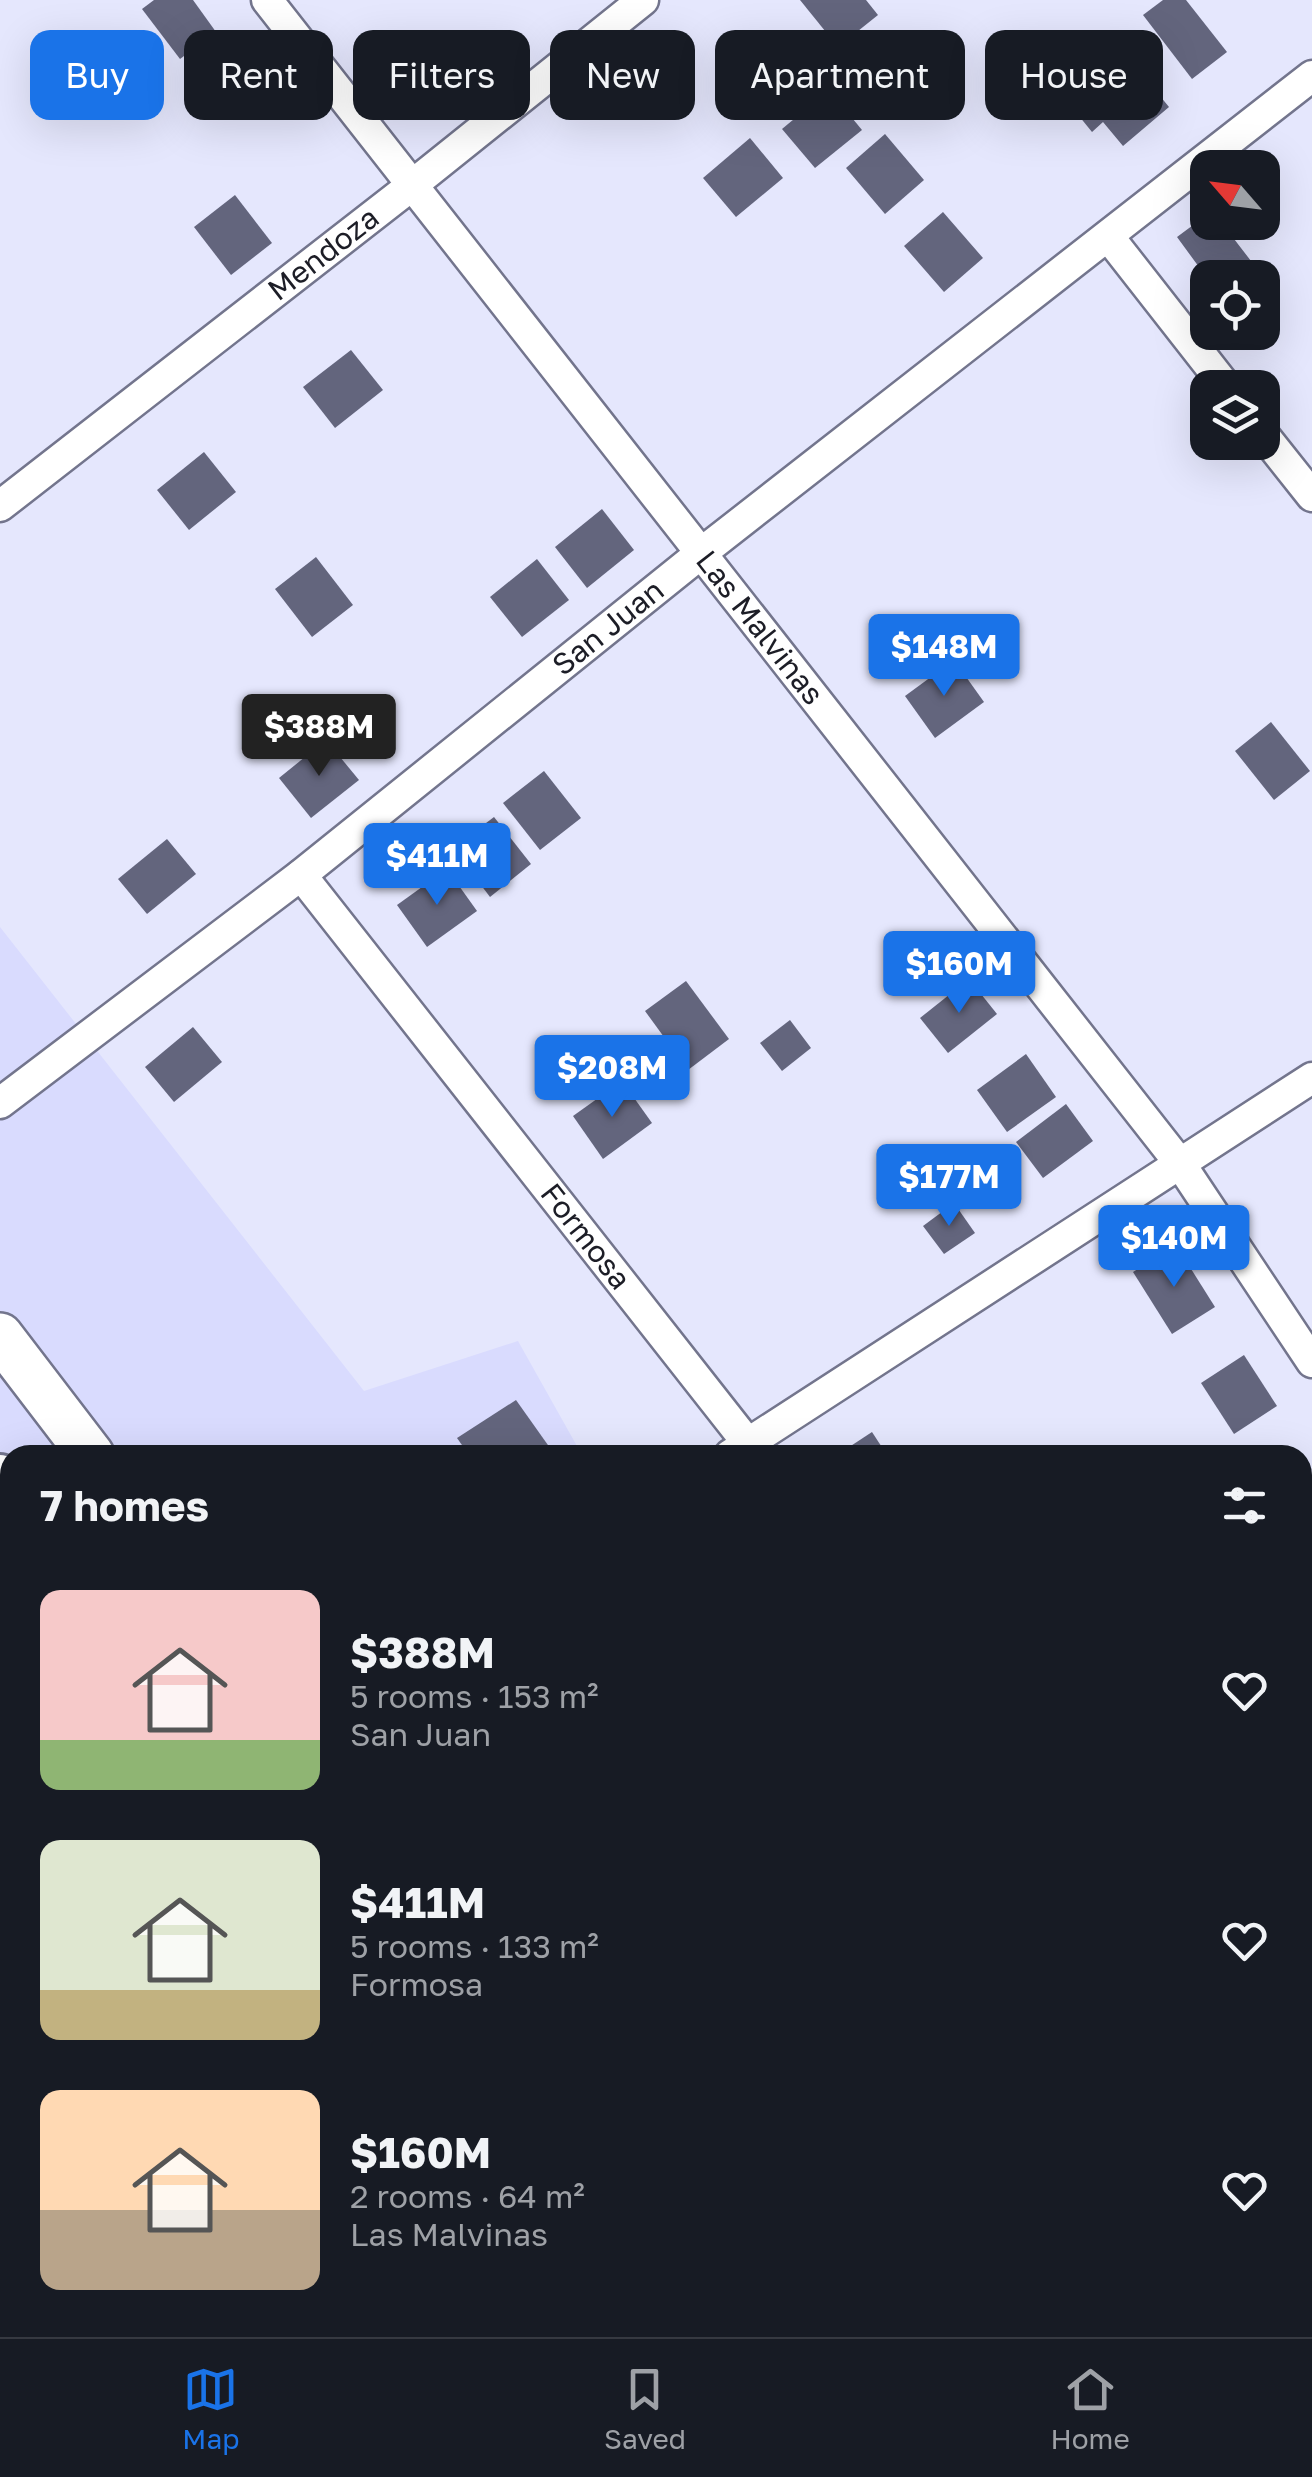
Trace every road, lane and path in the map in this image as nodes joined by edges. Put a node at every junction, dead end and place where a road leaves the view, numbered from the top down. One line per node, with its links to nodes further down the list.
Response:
1 (267, 0): 4 (street, Las Malvinas)
2 (644, 0): 4 (street, Mendoza)
3 (1312, 76): 5 (street, San Juan)
4 (411, 186): 9 (street, Mendoza); 10 (street, Las Malvinas)
5 (1108, 236): 6 (street); 10 (street, San Juan)
6 (1213, 370)
7 (1280, 455): 8 (street)
8 (1312, 496)
9 (0, 506)
10 (700, 554): 11 (street, San Juan); 14 (street, Las Malvinas)
11 (301, 875): 13 (street, San Juan); 18 (street, Formosa)
12 (1312, 1078): 14 (street)
13 (0, 1103)
14 (1181, 1165): 16 (street, Las Malvinas); 19 (street)
15 (0, 1336): 17 (main road)
16 (1312, 1362)
17 (83, 1445)
18 (740, 1445)
19 (754, 1445)

